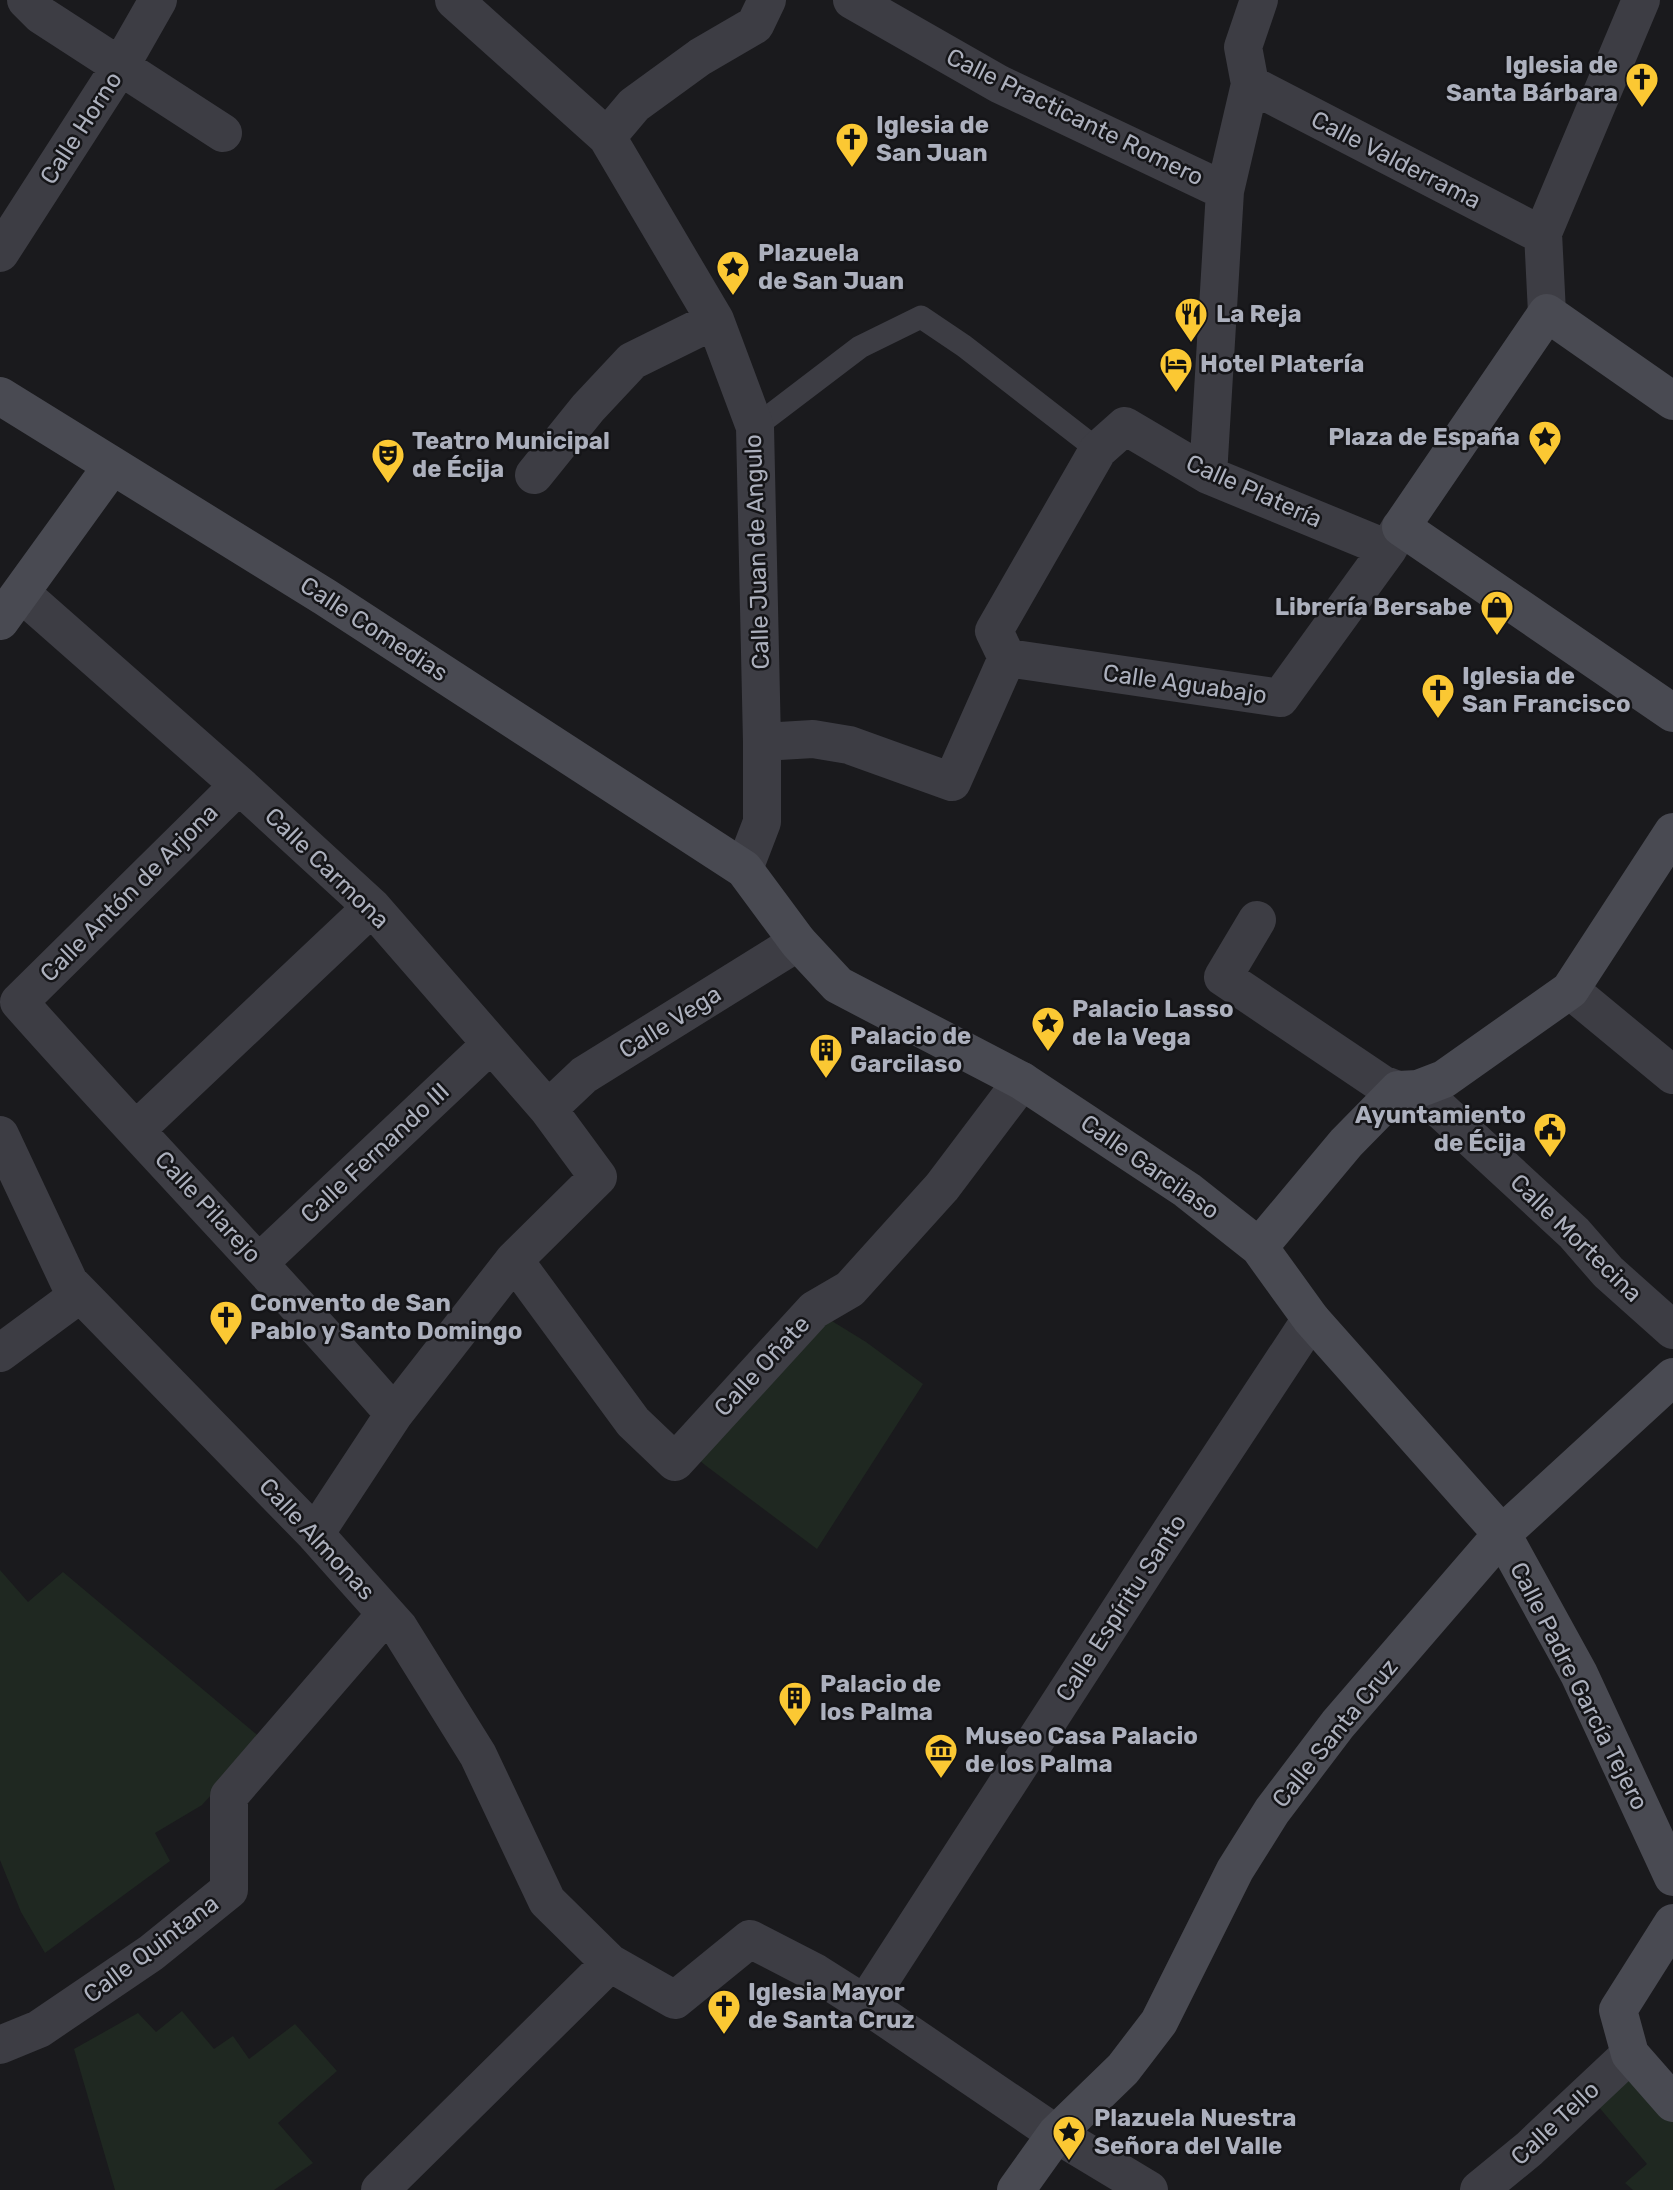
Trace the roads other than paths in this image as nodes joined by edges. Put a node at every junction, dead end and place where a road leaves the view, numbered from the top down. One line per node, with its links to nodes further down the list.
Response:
1 (26, 0): 8 (street)
2 (158, 0): 8 (street, Calle Horno)
3 (454, 0): 11 (street, Calle Juan de Angulo)
4 (767, 0): 11 (street)
5 (852, 0): 12 (street, Calle Practicante Romero)
6 (1259, 0): 9 (street)
7 (1641, 0): 13 (street)
8 (121, 65): 10 (street); 14 (street, Calle Horno)
9 (1250, 84): 12 (street); 13 (street, Calle Valderrama)
10 (223, 133)
11 (607, 138): 16 (street, Calle Juan de Angulo)
12 (1226, 191): 23 (street)
13 (1543, 233): 15 (street)
14 (0, 253)
15 (1547, 313): 18 (street); 24 (street)
16 (715, 320): 19 (street, Calle Juan de Angulo); 22 (street)
17 (0, 396): 21 (street, Calle Comedias)
18 (1673, 401)
19 (755, 427): 20 (lane); 28 (street, Calle Juan de Angulo)
20 (1111, 438): 23 (street, Calle Platería); 26 (street)
21 (111, 466): 25 (street); 31 (street, Calle Comedias)
22 (534, 475)
23 (1208, 475): 24 (street, Calle Platería)
24 (1394, 538): 26 (street, Calle Aguabajo); 27 (street)
25 (10, 607): 29 (street, Calle Carmona)
26 (1006, 658): 28 (street)
27 (1673, 713)
28 (762, 742): 31 (street, Calle Juan de Angulo)
29 (239, 785): 32 (street, Calle Carmona); 36 (street, Calle Antón de Arjona)
30 (1673, 831): 35 (street)
31 (744, 869): 34 (street, Calle Garcilaso)
32 (372, 907): 37 (street, Calle Carmona); 42 (street)
33 (1257, 920): 40 (street, Calle Mortecina)
34 (798, 942): 39 (street, Calle Garcilaso); 41 (street, Calle Vega)
35 (1570, 990): 38 (street); 40 (street)
36 (19, 1002): 42 (street, Calle Pilarejo)
37 (491, 1044): 41 (street, Calle Carmona); 46 (street, Calle Fernando III)
38 (1673, 1074)
39 (1022, 1082): 44 (street, Calle Garcilaso); 45 (street, Calle Oñate)
40 (1408, 1089): 44 (street); 49 (street, Calle Mortecina)
41 (548, 1109): 45 (street, Calle Carmona)
42 (136, 1130): 46 (street, Calle Pilarejo)
43 (0, 1135): 47 (street, Calle Almonas)
44 (1259, 1247): 48 (street, Calle Garcilaso)
45 (514, 1260): 52 (street)
46 (260, 1262): 52 (street, Calle Pilarejo)
47 (80, 1294): 50 (street); 53 (street, Calle Almonas)
48 (1311, 1319): 54 (street, Calle Garcilaso); 59 (street, Calle Espíritu Santo)
49 (1673, 1330)
50 (0, 1353)
51 (1673, 1377): 54 (street, Calle Santa Cruz)
52 (394, 1414): 53 (street)
53 (315, 1534): 55 (street, Calle Almonas)
54 (1502, 1534): 56 (street, Calle Padre García Tejero); 63 (street, Calle Santa Cruz)
55 (386, 1614): 58 (street, Calle Almonas); 60 (street, Calle Quintana)
56 (1673, 1877)
57 (1673, 1923): 61 (street)
58 (610, 1962): 59 (street, Calle Almonas); 64 (street)
59 (865, 2004): 63 (street)
60 (0, 2045)
61 (1630, 2054): 62 (street); 67 (street, Calle Tello)
62 (1673, 2103)
63 (1056, 2134): 65 (street); 66 (street)
64 (380, 2190)
65 (1016, 2190)
66 (1149, 2190)
67 (1479, 2190)

